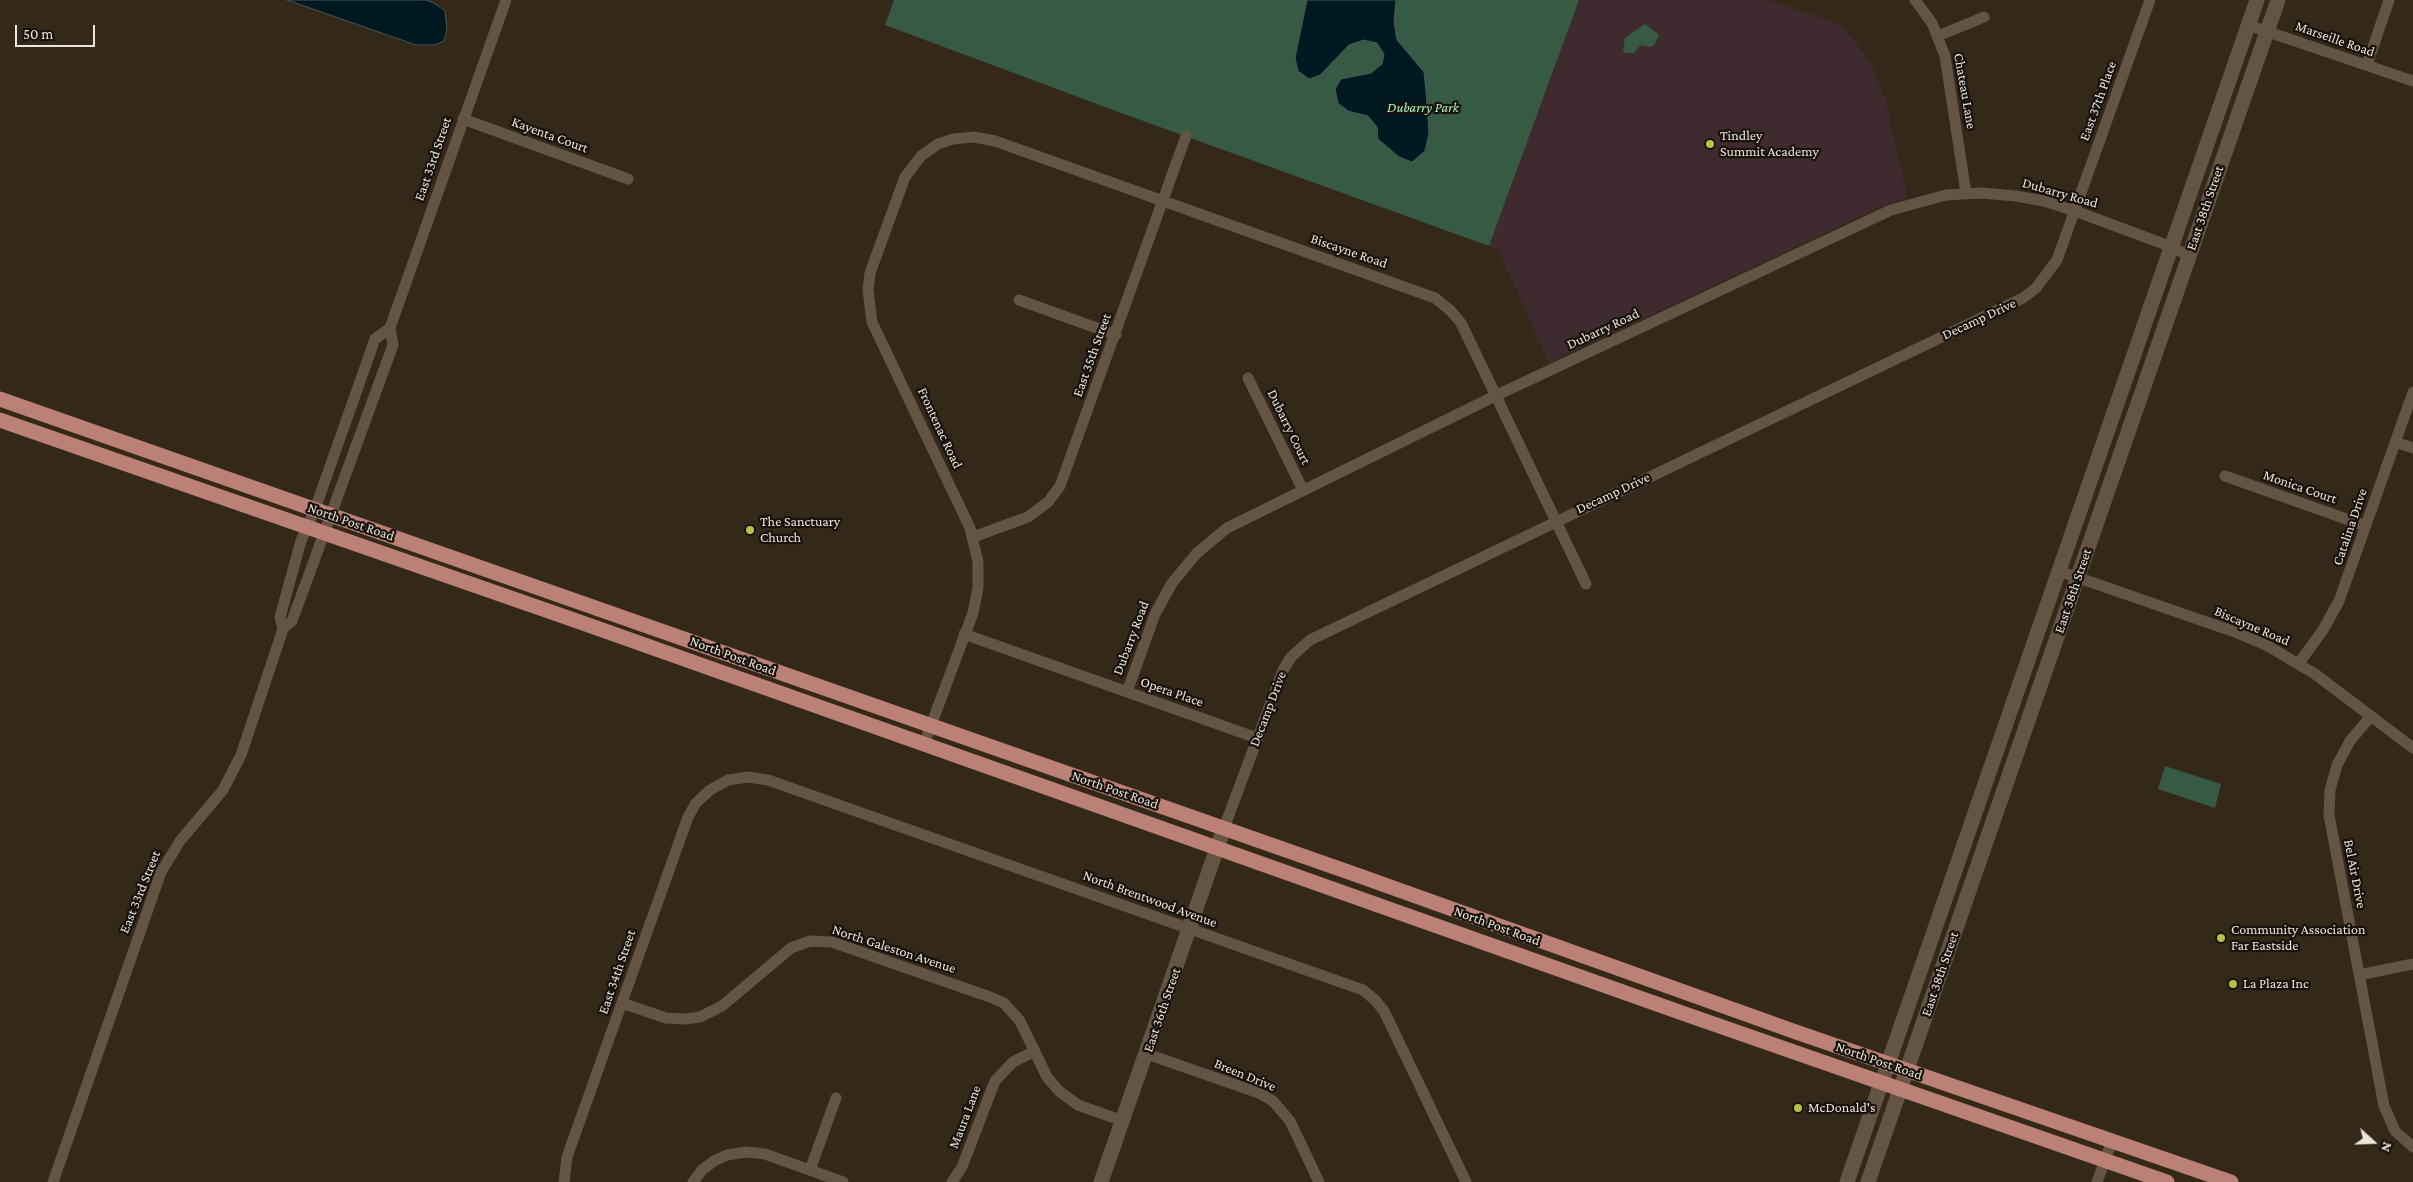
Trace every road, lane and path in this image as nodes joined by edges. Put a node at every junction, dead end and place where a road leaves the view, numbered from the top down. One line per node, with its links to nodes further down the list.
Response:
1 (506, 0): 13 (street, East 33rd Street)
2 (1915, 0): 10 (street, Chateau Lane)
3 (2150, 0): 19 (street, East 37th Place)
4 (2257, 0): 8 (main road, East 38th Street)
5 (2278, 0): 9 (main road, East 38th Street)
6 (2389, 0): 11 (street)
7 (1984, 17): 10 (street)
8 (2248, 25): 9 (street, Marseille Road); 20 (main road, East 38th Street)
9 (2267, 32): 11 (street, Marseille Road); 21 (main road, East 38th Street)
10 (1938, 36): 17 (street, Chateau Lane)
11 (2367, 65): 12 (street, Marseille Road)
12 (2413, 81)
13 (462, 119): 16 (street, Kayenta Court); 23 (street, East 33rd Street)
14 (1186, 136): 18 (street, East 35th Street)
15 (943, 142): 18 (street, Biscayne Road); 40 (street, Frontenac Road)
16 (628, 179)
17 (1966, 193): 19 (street, Dubarry Road); 27 (street, Dubarry Road)
18 (1163, 202): 24 (street, East 35th Street); 27 (street, Biscayne Road)
19 (2074, 212): 20 (street, Dubarry Road); 36 (street, Decamp Drive)
20 (2172, 247): 21 (street, Dubarry Road); 41 (main road, East 38th Street)
21 (2189, 256): 42 (main road, East 38th Street)
22 (1018, 300): 24 (street)
23 (390, 328): 34 (street, East 33rd Street); 35 (street, East 33rd Street)
24 (1116, 335): 40 (street, East 35th Street)
25 (1248, 378): 33 (street, Dubarry Court)
26 (2413, 392): 30 (street, Catalina Drive)
27 (1495, 396): 33 (street, Dubarry Road); 36 (street, Biscayne Road)
28 (0, 399): 34 (main road, North Post Road)
29 (0, 420): 38 (main road, North Post Road)
30 (2395, 442): 31 (street); 37 (street, Catalina Drive)
31 (2413, 448)
32 (2225, 476): 37 (street, Monica Court)
33 (1303, 490): 47 (street, Dubarry Road)
34 (315, 509): 35 (main road, North Post Road); 38 (street, East 33rd Street)
35 (333, 516): 39 (street, East 33rd Street); 49 (main road, North Post Road)
36 (1556, 520): 43 (street, Biscayne Road); 50 (street, Decamp Drive)
37 (2366, 526): 46 (street, Catalina Drive)
38 (307, 528): 39 (main road, North Post Road); 44 (street, East 33rd Street)
39 (325, 534): 44 (street, East 33rd Street); 51 (main road, North Post Road)
40 (973, 537): 45 (street, Frontenac Road)
41 (2059, 571): 42 (street, Biscayne Road); 61 (main road, East 38th Street)
42 (2078, 578): 46 (street, Biscayne Road); 62 (main road, East 38th Street)
43 (1586, 584)
44 (283, 629): 71 (street, East 33rd Street)
45 (964, 634): 47 (street, Opera Place); 49 (street, Frontenac Road)
46 (2299, 663): 48 (street, Biscayne Road)
47 (1127, 692): 50 (street, Opera Place)
48 (2371, 716): 52 (street, Biscayne Road); 57 (street, Bel Air Drive)
49 (930, 725): 51 (street, Frontenac Road); 54 (main road, North Post Road)
50 (1257, 738): 54 (street, Decamp Drive)
51 (924, 744): 54 (main road, North Post Road)
52 (2413, 748)
53 (719, 784): 55 (street, North Brentwood Avenue); 58 (street, East 34th Street)
54 (1221, 838): 55 (main road, East 36th Street); 61 (main road, North Post Road); 63 (main road, North Post Road)
55 (1190, 929): 60 (main road, East 36th Street); 78 (street, North Brentwood Avenue)
56 (2413, 964): 57 (street)
57 (2359, 975): 68 (street, Bel Air Drive)
58 (622, 1003): 59 (street, North Galeston Avenue); 72 (street, East 34th Street)
59 (1035, 1051): 66 (street, North Galeston Avenue); 75 (street, Maura Lane)
60 (1147, 1054): 66 (main road, East 36th Street); 77 (street, Breen Drive)
61 (1888, 1064): 62 (main road, North Post Road); 63 (main road, East 38th Street)
62 (1906, 1070): 64 (main road, East 38th Street); 67 (main road, North Post Road)
63 (1881, 1082): 64 (main road, North Post Road); 79 (main road, East 38th Street)
64 (1900, 1089): 69 (main road, North Post Road); 80 (main road, East 38th Street)
65 (836, 1098): 70 (street)
66 (1123, 1121): 76 (main road, East 36th Street)
67 (2112, 1142): 69 (street); 83 (main road, North Post Road)
68 (2413, 1147)
69 (2105, 1161): 81 (street); 82 (main road, North Post Road)
70 (810, 1170): 73 (street); 74 (street)
71 (53, 1182)
72 (564, 1182)
73 (693, 1182)
74 (843, 1182)
75 (952, 1182)
76 (1101, 1182)
77 (1319, 1182)
78 (1466, 1182)
79 (1847, 1182)
80 (1868, 1182)
81 (2098, 1182)
82 (2167, 1182)
83 (2231, 1182)

